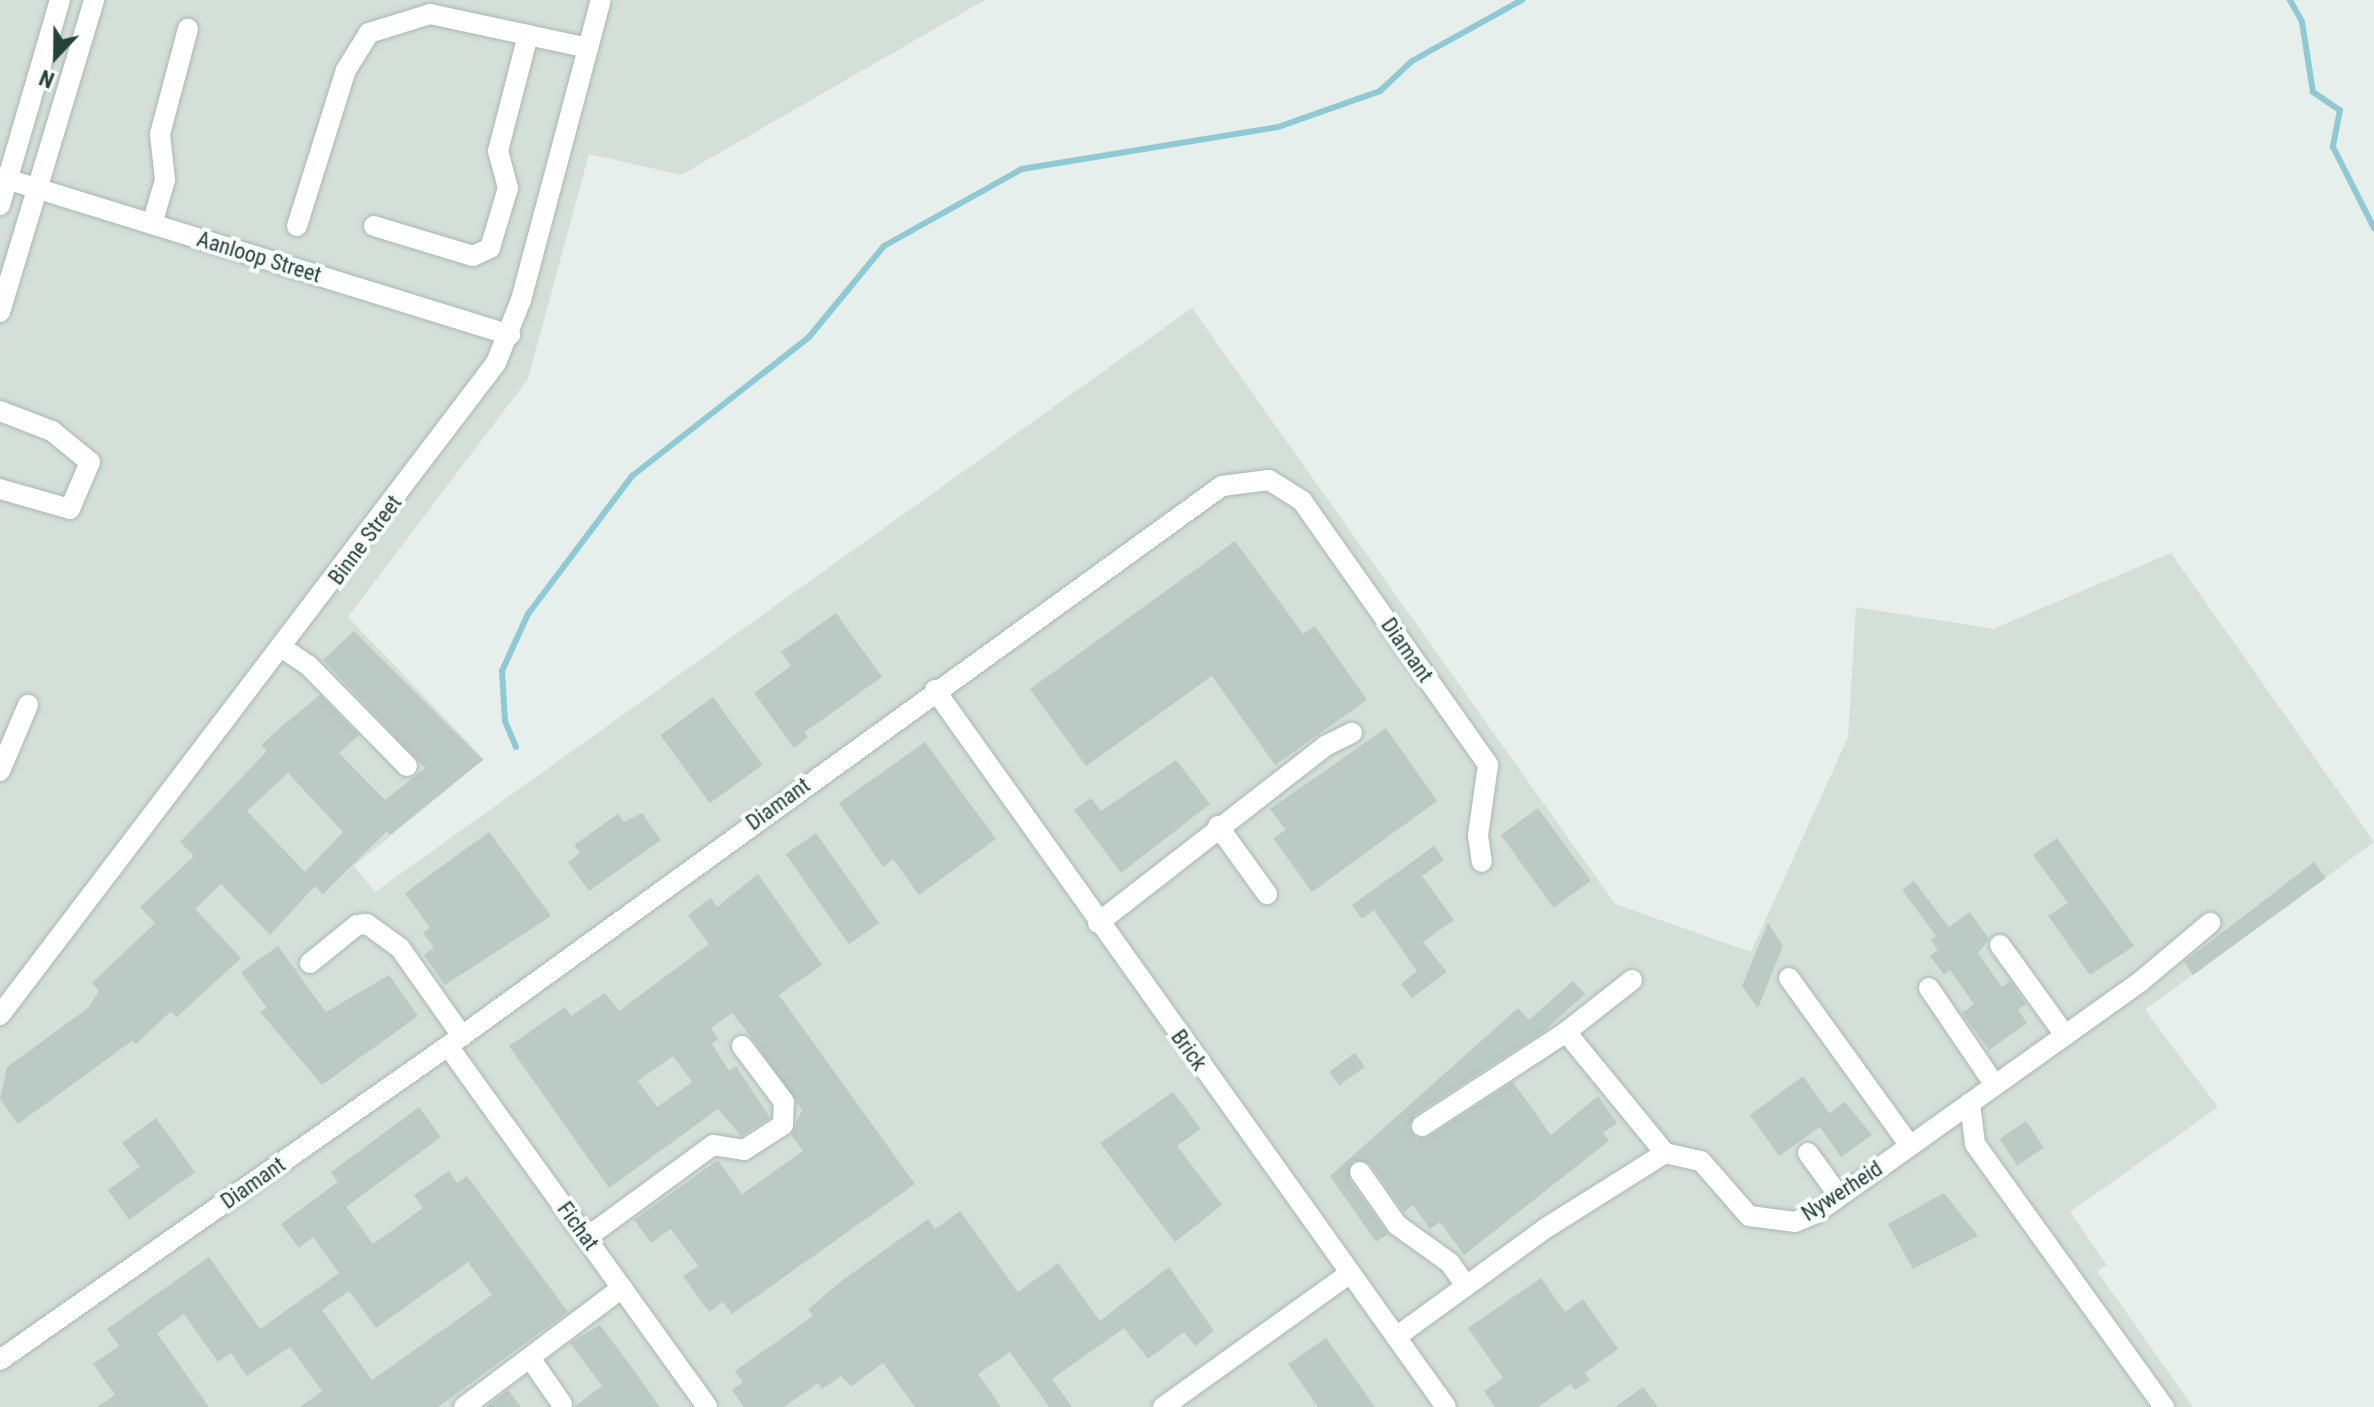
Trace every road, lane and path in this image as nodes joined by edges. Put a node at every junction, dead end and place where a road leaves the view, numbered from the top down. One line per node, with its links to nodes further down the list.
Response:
1 (60, 0): 7 (street)
2 (94, 0): 8 (street)
3 (601, 0): 6 (street, Binne Street)
4 (188, 29): 10 (street)
5 (528, 35): 6 (street); 11 (street); 12 (street)
6 (588, 48): 14 (street, Binne Street)
7 (4, 178): 8 (street, Aanloop Street); 9 (street)
8 (40, 189): 10 (street, Aanloop Street); 13 (street)
9 (0, 205)
10 (152, 224): 14 (street, Aanloop Street)
11 (297, 226)
12 (374, 226)
13 (0, 312)
14 (510, 335): 17 (street, Binne Street)
15 (0, 411): 16 (street)
16 (0, 489)
17 (284, 649): 21 (street); 33 (street, Binne Street)
18 (935, 690): 24 (street, Diamant); 26 (street, Brick); 36 (street, Diamant)
19 (28, 705): 22 (street)
20 (1352, 733): 23 (street)
21 (407, 766)
22 (0, 771)
23 (1218, 826): 25 (street); 26 (street)
24 (1482, 862)
25 (1267, 894)
26 (1098, 923): 47 (street, Brick)
27 (2210, 923): 35 (street, Nywerheid)
28 (2000, 945): 35 (street)
29 (310, 963): 36 (street, Fichat)
30 (1789, 978): 41 (street)
31 (1632, 980): 34 (street)
32 (1929, 988): 38 (street)
33 (0, 1015)
34 (1566, 1032): 40 (street); 42 (street)
35 (2065, 1035): 38 (street, Nywerheid)
36 (455, 1041): 46 (street, Fichat); 52 (street, Diamant)
37 (742, 1046): 46 (street)
38 (1995, 1085): 39 (street, Nywerheid)
39 (1970, 1103): 41 (street, Nywerheid); 58 (street)
40 (1422, 1126)
41 (1910, 1146): 45 (street, Nywerheid)
42 (1665, 1153): 45 (street, Nywerheid); 48 (street)
43 (1808, 1153): 45 (street)
44 (1360, 1172): 48 (street)
45 (1839, 1196)
46 (586, 1238): 49 (street, Fichat)
47 (1350, 1273): 50 (street, Brick); 56 (street)
48 (1466, 1286): 50 (street)
49 (622, 1288): 51 (street); 55 (street, Fichat)
50 (1396, 1337): 57 (street, Brick)
51 (530, 1358): 53 (street); 54 (street)
52 (0, 1360)
53 (562, 1404)
54 (464, 1407)
55 (707, 1407)
56 (1163, 1407)
57 (1446, 1407)
58 (2164, 1407)

